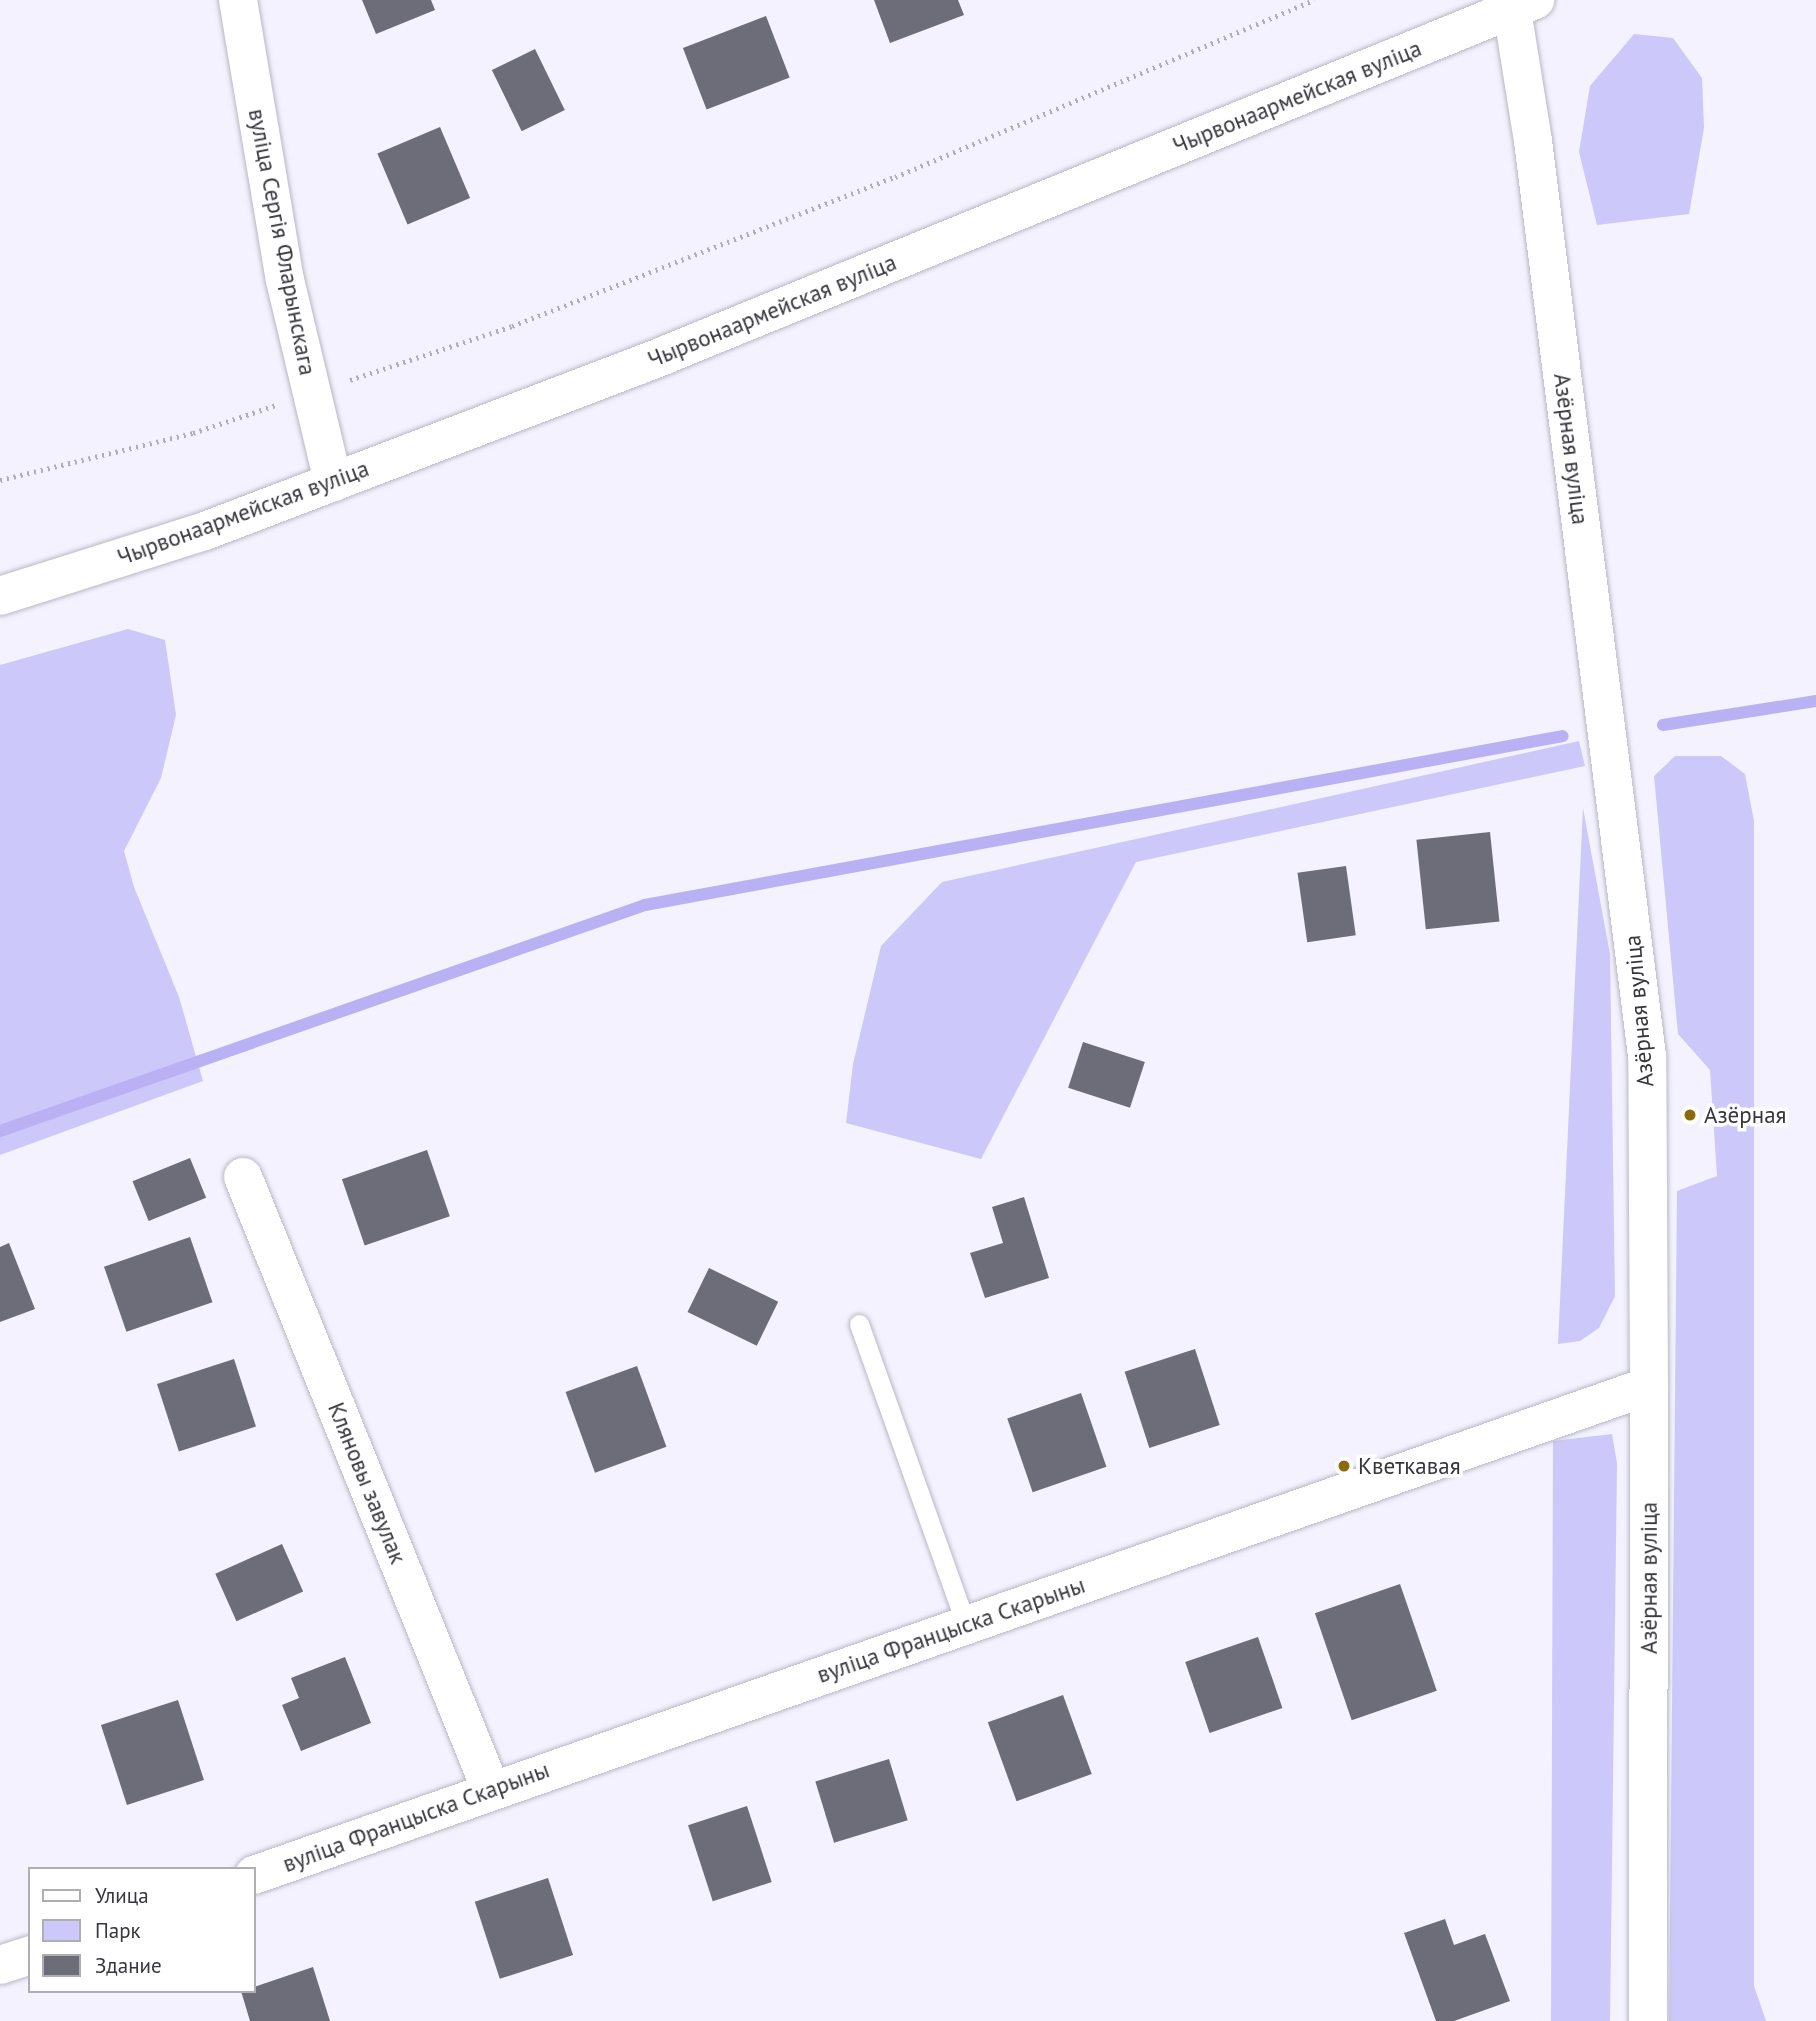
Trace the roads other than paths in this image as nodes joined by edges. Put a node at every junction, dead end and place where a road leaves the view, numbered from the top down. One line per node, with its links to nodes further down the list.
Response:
1 (239, 0): 3 (street, вуліца Сергія Фларынскага)
2 (1523, 5): 3 (street, Чырвонаармейская вуліца); 7 (street, Азёрная вуліца)
3 (333, 482): 4 (street, Чырвонаармейская вуліца)
4 (0, 596)
5 (243, 1177): 9 (street, Кляновы завулак)
6 (859, 1324): 8 (lane)
7 (1649, 1386): 8 (street, вуліца Францыска Скарыны); 13 (street, Азёрная вуліца)
8 (966, 1625): 9 (street, вуліца Францыска Скарыны)
9 (491, 1790): 10 (street, вуліца Францыска Скарыны)
10 (256, 1874)
11 (28, 1956): 12 (street)
12 (0, 1965)
13 (1647, 2021)

